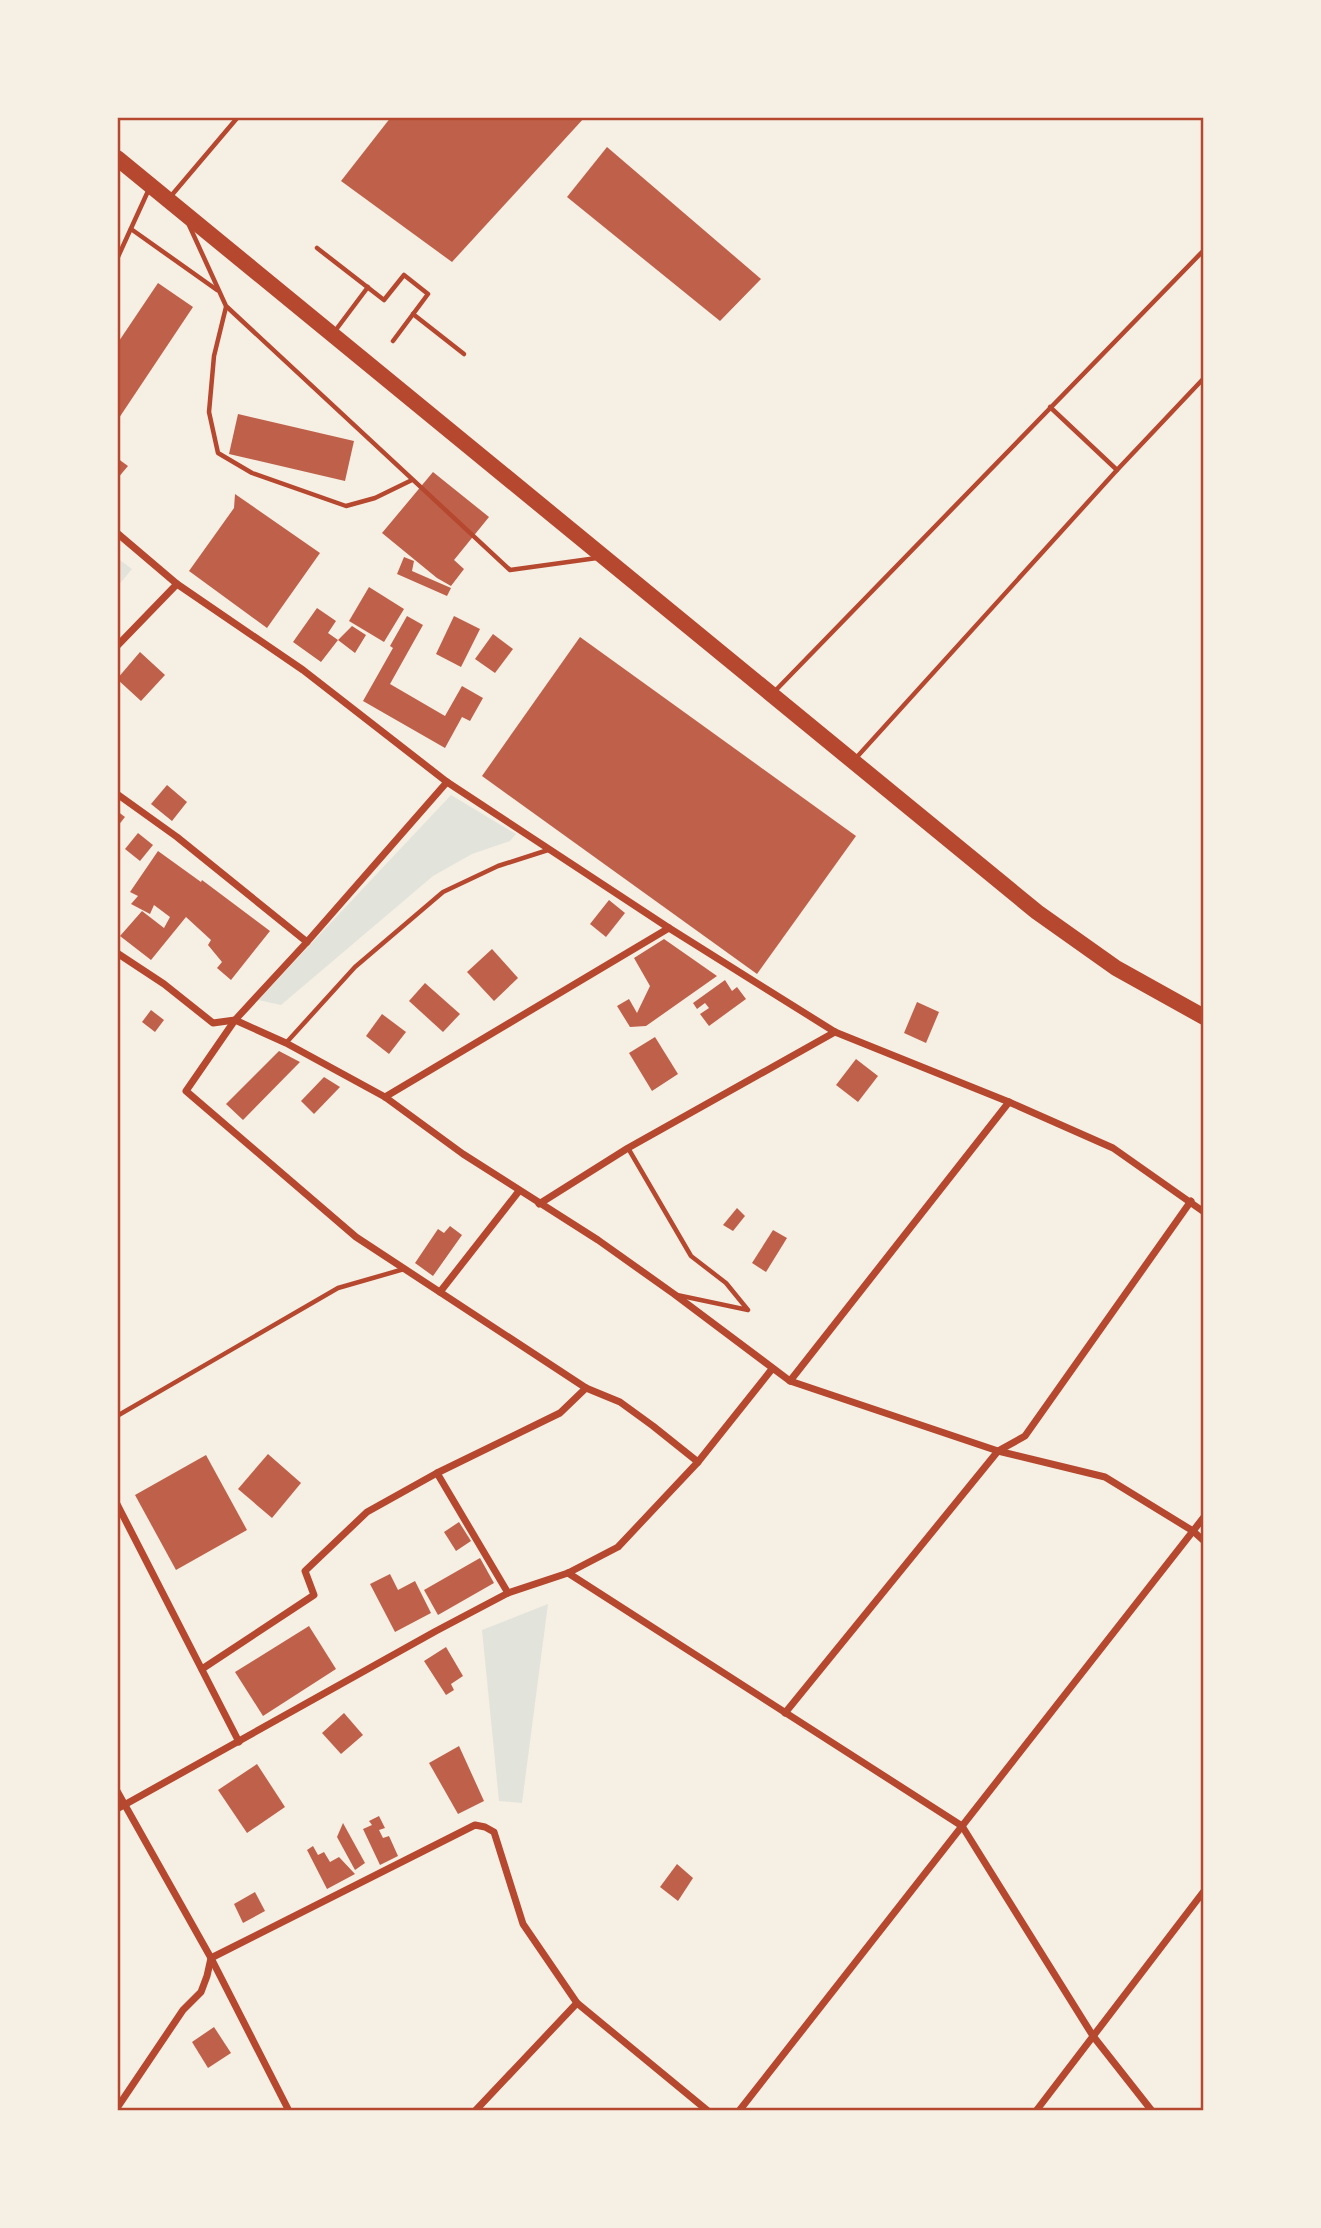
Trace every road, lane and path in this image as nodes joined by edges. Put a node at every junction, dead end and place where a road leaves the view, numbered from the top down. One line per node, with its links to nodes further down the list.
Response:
1 (238, 117): 4 (lane)
2 (117, 158): 3 (highway)
3 (151, 185): 4 (highway); 6 (lane)
4 (168, 199): 5 (highway)
5 (183, 212): 11 (lane); 14 (highway)
6 (131, 229): 9 (lane); 11 (lane)
7 (317, 248): 10 (lane)
8 (1204, 250): 18 (lane)
9 (117, 259)
10 (368, 287): 13 (lane); 14 (lane)
11 (218, 290): 12 (lane)
12 (226, 306): 20 (lane); 20 (lane)
13 (412, 314): 15 (lane); 16 (lane)
14 (332, 334): 22 (highway)
15 (393, 341)
16 (464, 354)
17 (1204, 378): 19 (lane)
18 (1051, 407): 19 (lane); 25 (lane)
19 (1116, 470): 26 (lane)
20 (412, 480): 22 (lane)
21 (117, 533): 23 (street)
22 (604, 557): 25 (highway)
23 (177, 584): 24 (street); 27 (street)
24 (117, 646)
25 (772, 695): 26 (highway)
26 (853, 761): 33 (highway)
27 (447, 782): 29 (street); 31 (street)
28 (117, 794): 31 (street)
29 (549, 849): 30 (street); 36 (lane)
30 (669, 928): 35 (street); 37 (street)
31 (307, 942): 34 (street)
32 (117, 953): 34 (street)
33 (1204, 1017)
34 (235, 1020): 36 (street); 44 (street)
35 (835, 1032): 38 (street); 39 (street)
36 (286, 1043): 37 (street)
37 (385, 1097): 40 (street)
38 (1009, 1102): 41 (street); 48 (street)
39 (628, 1148): 42 (street); 46 (lane)
40 (519, 1191): 42 (street); 45 (street)
41 (1191, 1201): 43 (street); 51 (street)
42 (539, 1204): 46 (street)
43 (1204, 1212)
44 (404, 1269): 45 (street); 50 (lane)
45 (440, 1292): 49 (street)
46 (674, 1294): 47 (street)
47 (772, 1369): 48 (street); 52 (street)
48 (790, 1381): 51 (street)
49 (586, 1388): 52 (street); 53 (street)
50 (117, 1416)
51 (998, 1451): 56 (street); 61 (street)
52 (698, 1462): 58 (street)
53 (437, 1473): 59 (street); 60 (street)
54 (117, 1504): 60 (street)
55 (1204, 1517): 56 (street)
56 (1193, 1531): 57 (street); 65 (street)
57 (1204, 1541)
58 (568, 1573): 59 (street); 61 (street)
59 (508, 1593): 62 (street)
60 (202, 1669): 62 (street)
61 (785, 1713): 65 (street)
62 (239, 1742): 64 (street)
63 (117, 1791): 64 (street)
64 (121, 1807): 67 (street)
65 (962, 1826): 69 (street); 74 (street)
66 (1204, 1891): 69 (street)
67 (211, 1958): 68 (street); 70 (street); 71 (street)
68 (577, 2003): 72 (street); 73 (street)
69 (1093, 2036): 75 (street); 76 (street)
70 (117, 2108)
71 (289, 2111)
72 (475, 2111)
73 (708, 2111)
74 (739, 2111)
75 (1036, 2111)
76 (1152, 2111)

